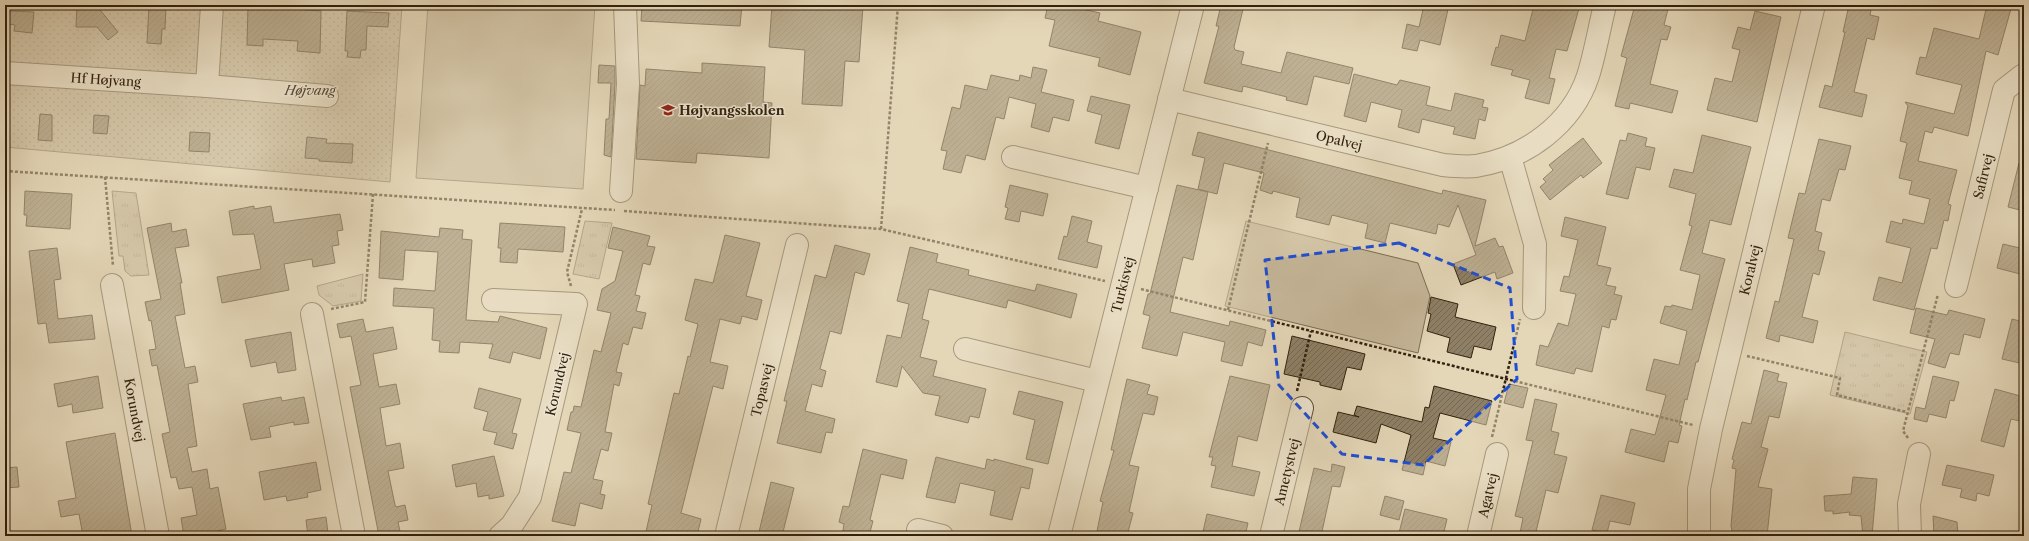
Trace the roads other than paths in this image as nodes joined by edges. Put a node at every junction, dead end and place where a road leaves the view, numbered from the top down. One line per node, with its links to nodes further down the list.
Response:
1 (212, 5): 8 (street)
2 (624, 5): 14 (street)
3 (1605, 5): 12 (street, Opalvej)
4 (1814, 5): 35 (street, Koralvej)
5 (1191, 6): 10 (street, Turkisvej)
6 (5, 73): 8 (street, Hf Højvang)
7 (2024, 77): 17 (street, Safirvej)
8 (207, 86): 9 (street, Hf Højvang)
9 (327, 96)
10 (1170, 99): 12 (street, Opalvej); 13 (street, Turkisvej)
11 (1013, 157): 13 (street)
12 (1510, 157): 19 (street)
13 (1147, 188): 22 (street, Turkisvej)
14 (621, 191)
15 (797, 244): 30 (street, Topasvej)
16 (112, 284): 27 (street, Korundvej)
17 (1956, 286)
18 (493, 300): 29 (street, Korundvej)
19 (1534, 308)
20 (312, 314): 28 (street)
21 (965, 349): 22 (street)
22 (1097, 381): 32 (street, Turkisvej)
23 (1302, 408): 33 (street, Ametystvej)
24 (1497, 454): 34 (street, Agatvej)
25 (1919, 454): 36 (street)
26 (918, 530): 31 (street)
27 (158, 536)
28 (354, 536)
29 (500, 536)
30 (726, 536)
31 (942, 536)
32 (1059, 536)
33 (1271, 536)
34 (1478, 536)
35 (1699, 536)
36 (1910, 536)

